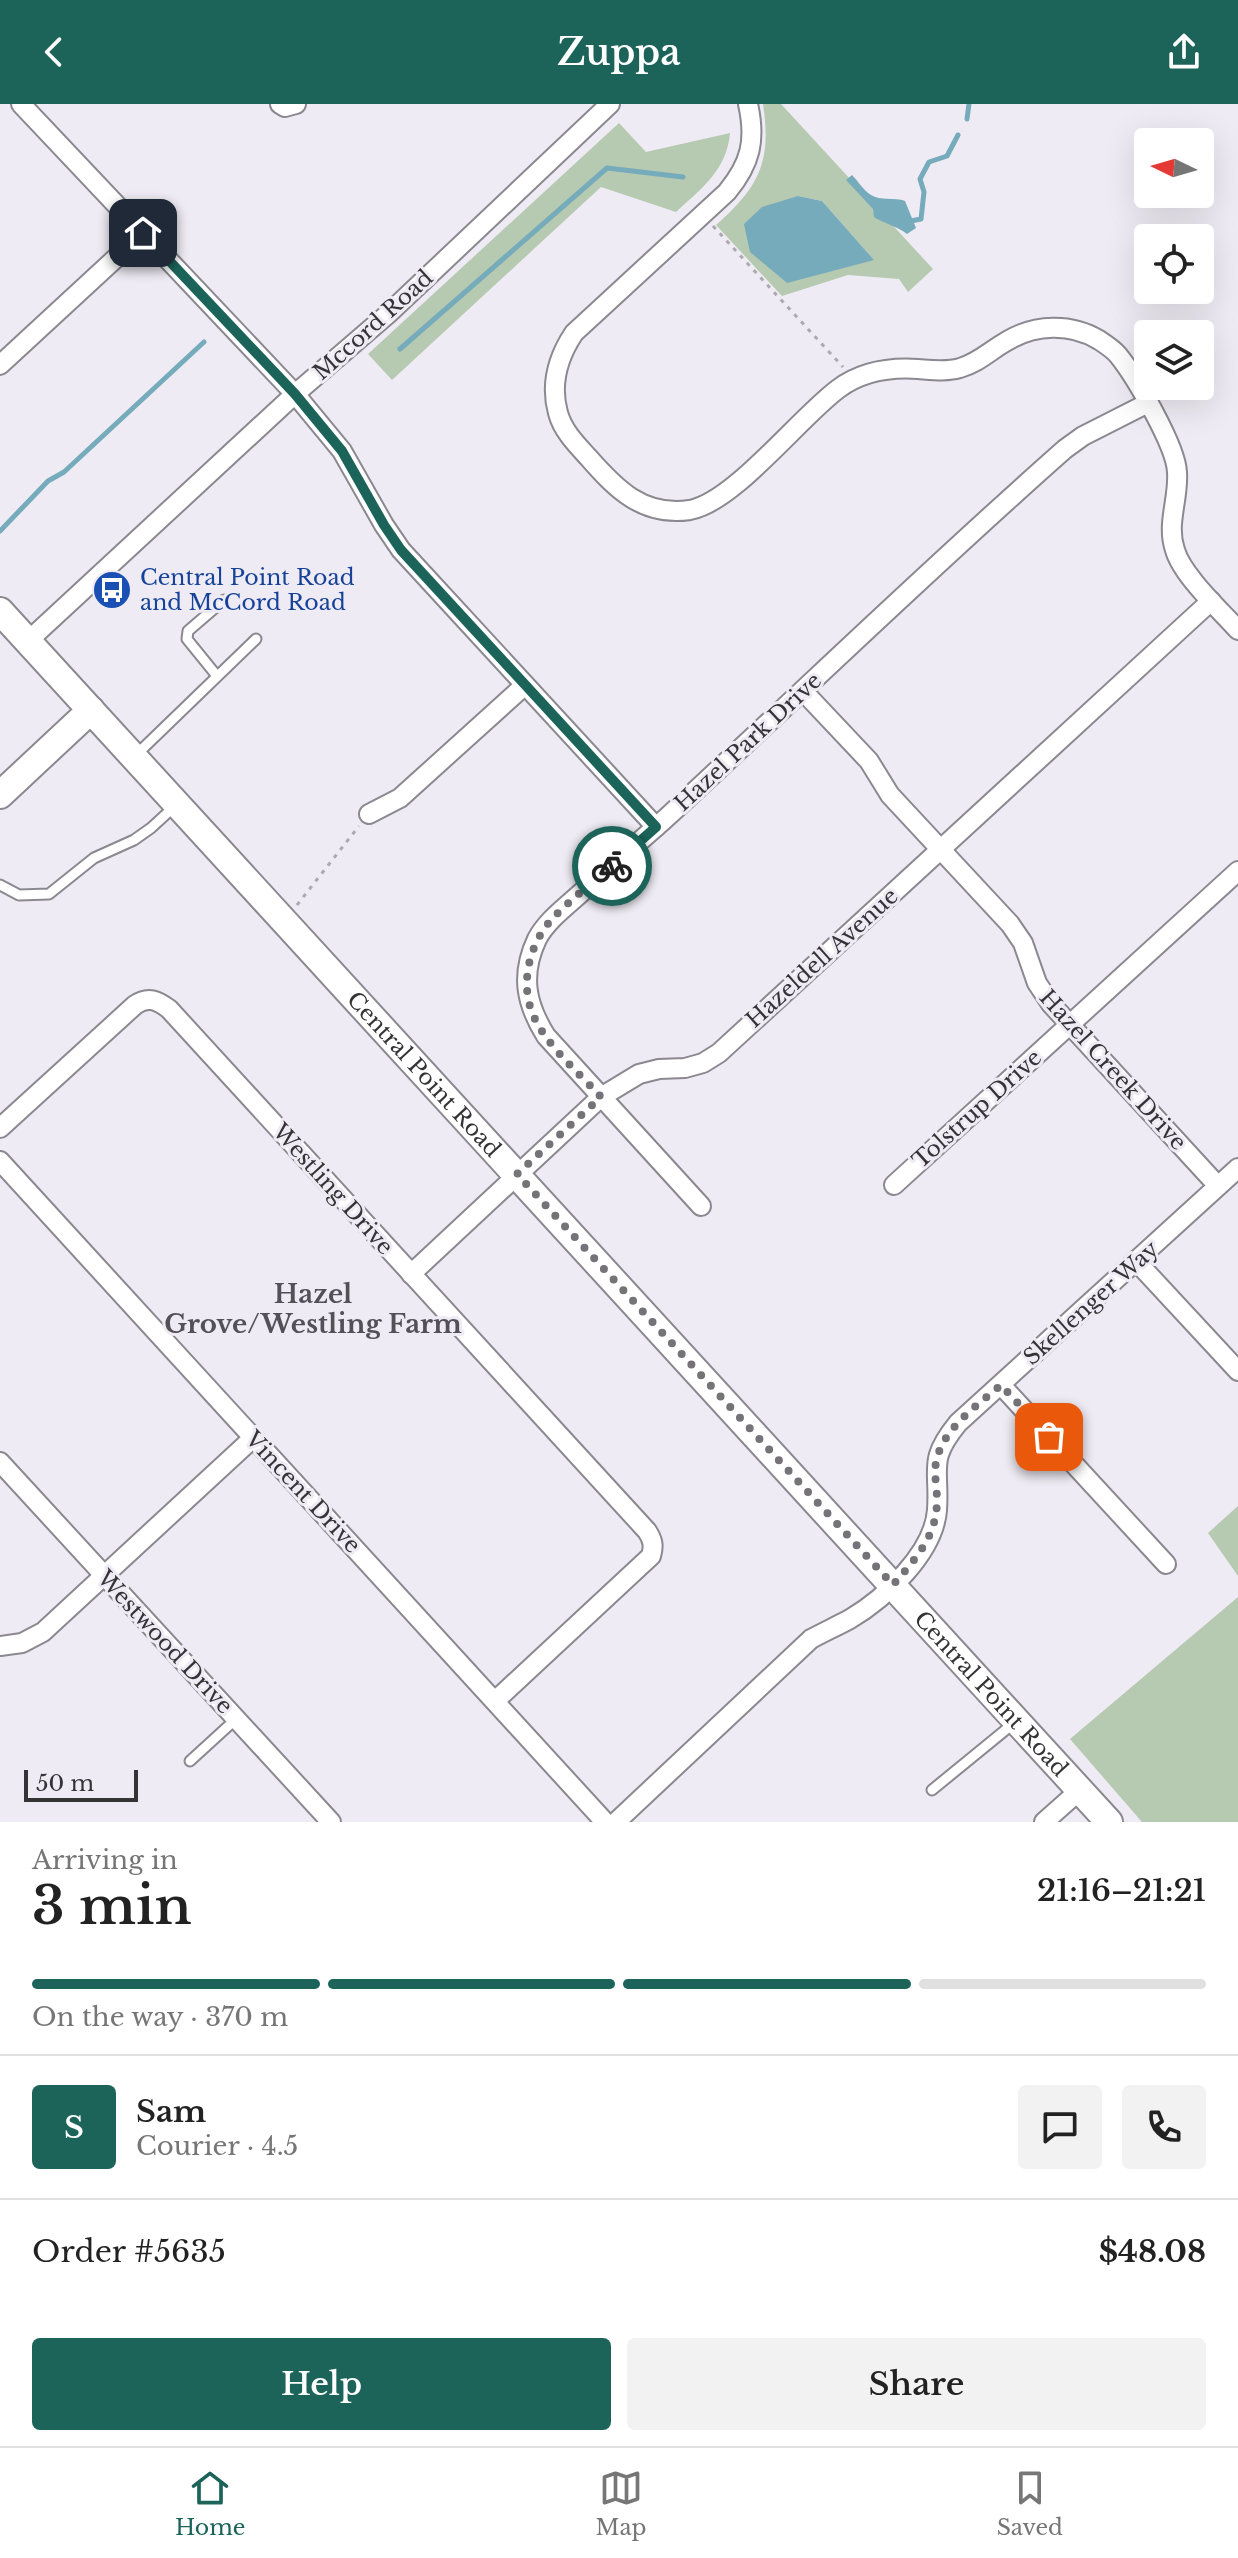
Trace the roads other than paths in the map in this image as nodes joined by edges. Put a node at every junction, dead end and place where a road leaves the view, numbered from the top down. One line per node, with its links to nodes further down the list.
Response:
1 (21, 104): 4 (street)
2 (610, 104): 6 (street, Mccord Road)
3 (748, 104): 7 (street)
4 (143, 233): 5 (street); 6 (street)
5 (0, 365)
6 (295, 394): 13 (street, Mccord Road); 15 (street)
7 (1148, 403): 9 (street); 16 (street, Hazel Park Drive)
8 (224, 600): 14 (lane)
9 (1211, 601): 11 (street); 23 (street, Hazeldell Avenue)
10 (0, 611): 13 (street, Central Point Road)
11 (1238, 630)
12 (256, 639): 14 (lane)
13 (28, 641): 17 (street, Central Point Road)
14 (217, 676): 18 (lane)
15 (525, 685): 21 (street); 22 (street)
16 (803, 691): 22 (street, Hazel Park Drive); 23 (street, Hazel Creek Drive)
17 (91, 710): 18 (street, Central Point Road); 19 (street)
18 (135, 757): 20 (street, Central Point Road)
19 (0, 795)
20 (177, 803): 25 (lane); 31 (street, Central Point Road)
21 (369, 814)
22 (656, 827): 27 (street, Hazel Park Drive)
23 (940, 851): 26 (street, Hazel Creek Drive); 27 (street, Hazeldell Avenue)
24 (1238, 871): 26 (street, Tolstrup Drive)
25 (0, 885)
26 (1069, 1025): 32 (street, Tolstrup Drive); 33 (street, Hazel Creek Drive)
27 (601, 1097): 31 (street, Hazeldell Avenue); 34 (street, Hazel Park Drive)
28 (0, 1128): 36 (street, Westling Drive)
29 (0, 1161): 39 (street, Vincent Drive)
30 (1238, 1168): 33 (street, Skellenger Way)
31 (517, 1174): 36 (street, Hazeldell Avenue); 43 (street, Central Point Road)
32 (894, 1185)
33 (1218, 1186): 35 (street, Skellenger Way)
34 (701, 1206)
35 (1136, 1261): 37 (street); 38 (street, Skellenger Way)
36 (411, 1274): 45 (street, Westling Drive)
37 (1238, 1371)
38 (1001, 1385): 41 (street); 43 (street, Skellenger Way)
39 (253, 1438): 42 (street); 45 (street, Vincent Drive)
40 (0, 1462): 42 (street, Westwood Drive)
41 (1166, 1564)
42 (104, 1576): 44 (street); 46 (street, Westwood Drive)
43 (893, 1585): 47 (street, Central Point Road); 53 (street, Skellenger Way)
44 (0, 1646)
45 (495, 1701): 52 (street, Vincent Drive)
46 (236, 1719): 48 (lane); 51 (street, Westwood Drive)
47 (1017, 1721): 49 (lane); 50 (street, Central Point Road)
48 (190, 1761)
49 (932, 1790)
50 (1080, 1790): 54 (street); 55 (street, Central Point Road)
51 (331, 1822)
52 (605, 1822)
53 (616, 1822)
54 (1044, 1822)
55 (1109, 1822)

